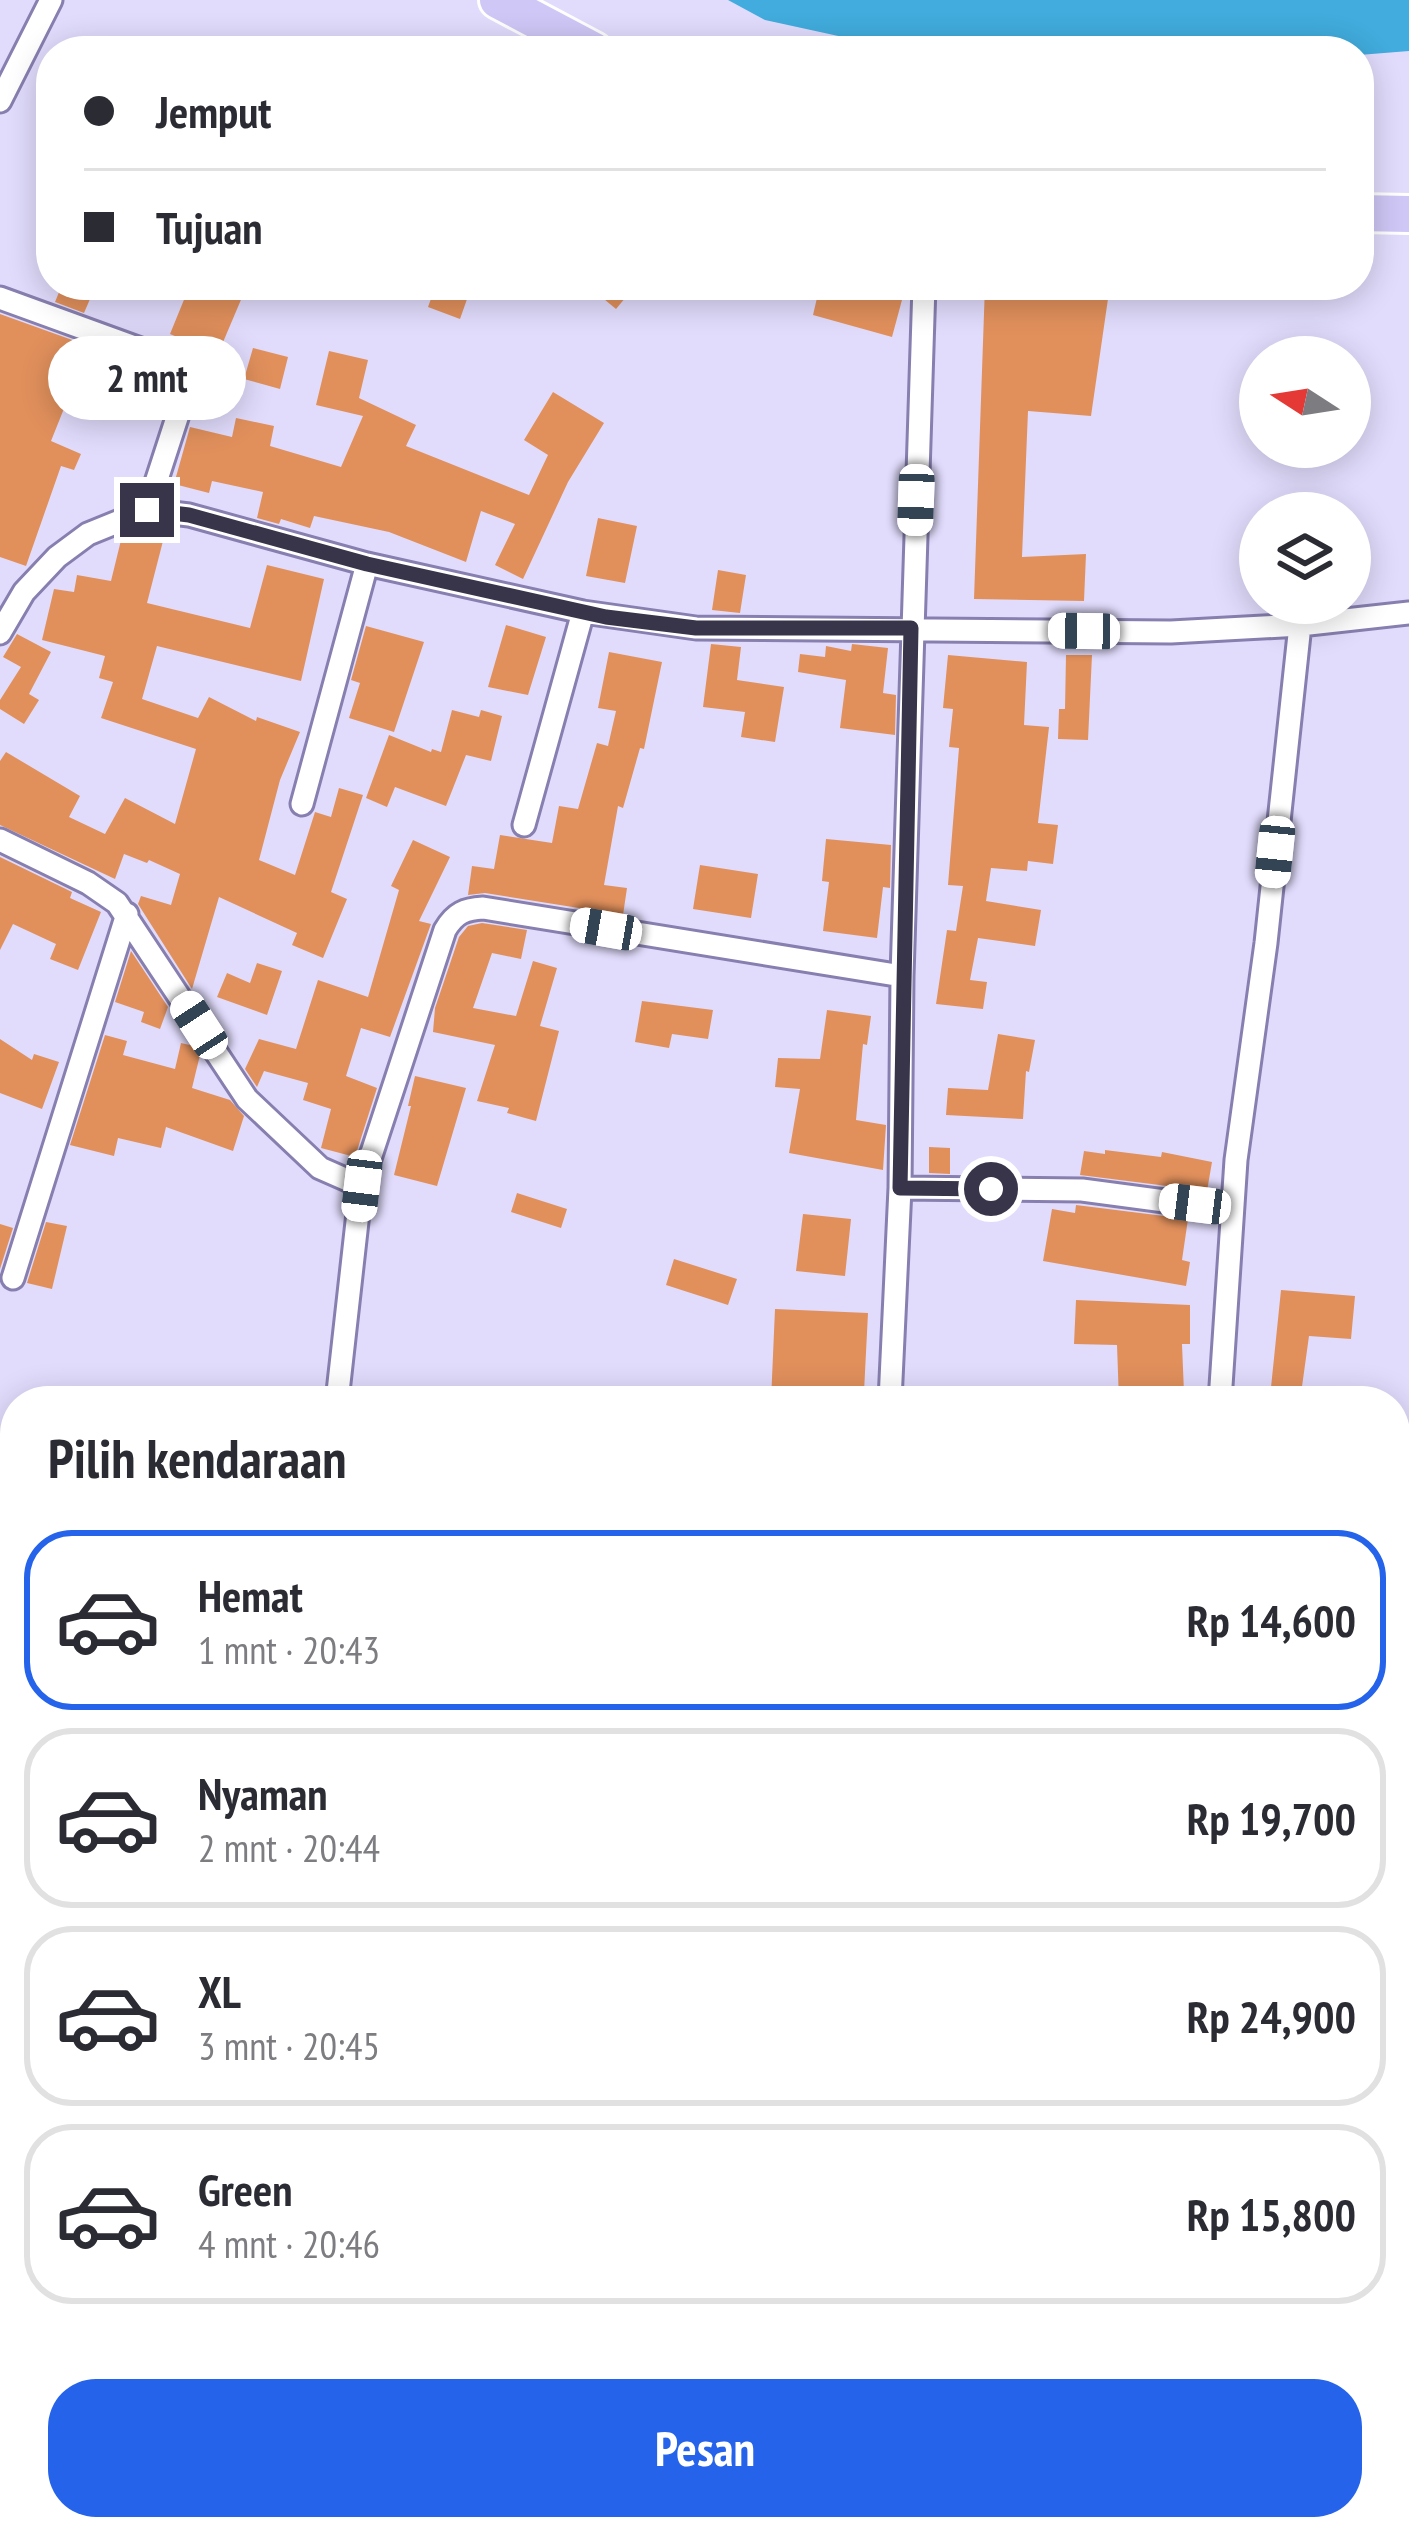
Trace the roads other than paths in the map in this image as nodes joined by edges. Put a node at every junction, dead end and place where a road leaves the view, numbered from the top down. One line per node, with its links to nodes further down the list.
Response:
1 (51, 0): 4 (street)
2 (498, 0): 3 (highway)
3 (566, 36)
4 (1, 102)
5 (1374, 213): 6 (highway)
6 (1409, 214)
7 (0, 298): 9 (street)
8 (924, 300): 14 (street)
9 (147, 510): 10 (street); 15 (street)
10 (367, 564): 11 (street); 16 (street)
11 (583, 612): 14 (street); 17 (street)
12 (1409, 613): 13 (street)
13 (1300, 625): 14 (street); 23 (street)
14 (911, 628): 20 (street)
15 (0, 633)
16 (302, 804)
17 (524, 825)
18 (0, 840): 19 (street)
19 (128, 914): 21 (street); 24 (street)
20 (902, 976): 21 (street); 22 (street)
21 (362, 1186): 25 (street)
22 (900, 1188): 23 (street); 26 (street)
23 (1232, 1210): 27 (street)
24 (14, 1278)
25 (339, 1386)
26 (891, 1386)
27 (1221, 1386)

